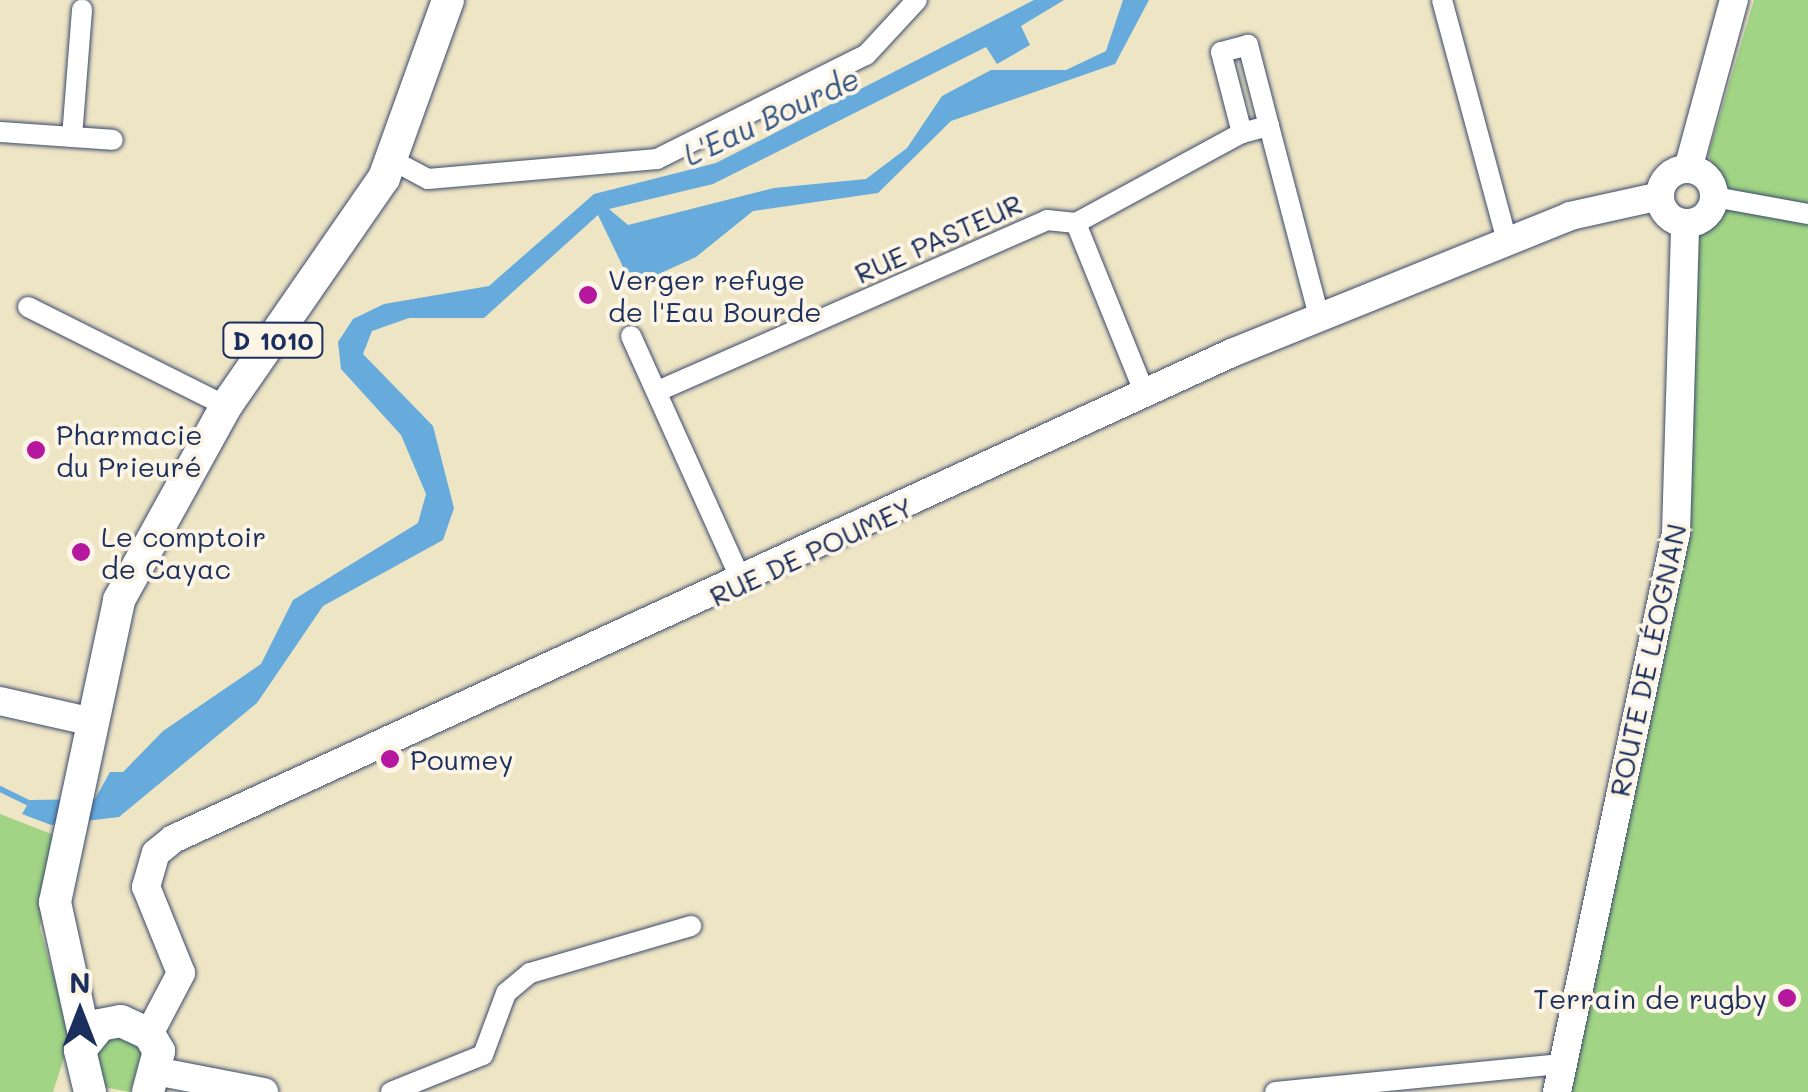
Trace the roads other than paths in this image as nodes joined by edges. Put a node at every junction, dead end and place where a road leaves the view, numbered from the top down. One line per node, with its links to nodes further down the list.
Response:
1 (448, 0): 11 (main road, D 1010)
2 (917, 0): 11 (street)
3 (1442, 0): 18 (street)
4 (1734, 0): 12 (street)
5 (82, 9): 9 (street)
6 (1268, 126): 8 (street, RUE PASTEUR); 8 (street); 20 (street)
7 (0, 132): 9 (street)
8 (1242, 133): 17 (street, RUE PASTEUR)
9 (72, 137): 10 (street)
10 (113, 140)
11 (394, 161): 24 (main road, D 1010)
12 (1688, 169): 13 (street); 14 (street)
13 (1660, 196): 16 (street); 18 (street, RUE DE POUMEY)
14 (1714, 197): 15 (street); 16 (street)
15 (1808, 214)
16 (1686, 223): 31 (street, ROUTE DE LÉOGNAN)
17 (1076, 224): 22 (street, RUE PASTEUR); 23 (street)
18 (1507, 241): 20 (street, RUE DE POUMEY)
19 (28, 307): 24 (street)
20 (1319, 317): 23 (street, RUE DE POUMEY)
21 (631, 336): 22 (street)
22 (658, 390): 25 (street)
23 (1145, 394): 25 (street, RUE DE POUMEY)
24 (226, 406): 27 (main road, D 1010)
25 (743, 584): 30 (street, RUE DE POUMEY)
26 (0, 701): 27 (street)
27 (89, 721): 29 (main road, D 1010)
28 (691, 926): 35 (street)
29 (98, 1031): 30 (main road); 33 (main road)
30 (149, 1034): 32 (main road)
31 (1562, 1064): 36 (street); 37 (street, ROUTE DE LÉOGNAN)
32 (154, 1082): 34 (street)
33 (77, 1086)
34 (264, 1092)
35 (390, 1092)
36 (1275, 1092)
37 (1557, 1092)

